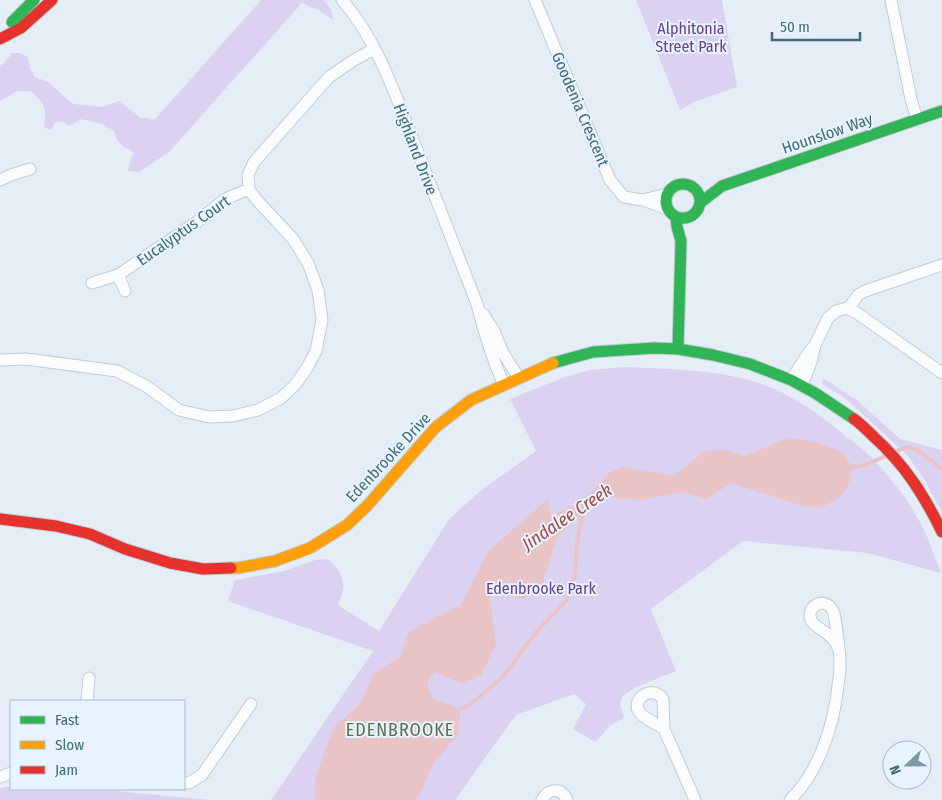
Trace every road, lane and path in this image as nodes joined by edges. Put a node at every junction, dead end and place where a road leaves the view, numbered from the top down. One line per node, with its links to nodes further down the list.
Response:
1 (34, 0): 6 (street)
2 (52, 0): 7 (street)
3 (342, 0): 8 (street, Highland Drive)
4 (535, 0): 17 (street, Goodenia Crescent)
5 (891, 0): 10 (street)
6 (0, 34)
7 (0, 39)
8 (374, 49): 15 (street); 26 (street, Highland Drive)
9 (942, 112): 10 (street, Hounslow Way)
10 (917, 120): 13 (street, Hounslow Way)
11 (30, 169): 12 (street)
12 (0, 180)
13 (722, 186): 14 (street, Hounslow Way); 18 (street, Hounslow Way)
14 (692, 187): 16 (street); 18 (street)
15 (249, 188): 23 (street, Eucalyptus Court); 30 (street)
16 (667, 194): 17 (street); 19 (street)
17 (643, 200): 19 (street, Goodenia Crescent)
18 (700, 203): 20 (street)
19 (672, 213): 20 (street); 21 (street)
20 (691, 217): 21 (street)
21 (681, 241): 29 (street)
22 (942, 265): 27 (street)
23 (118, 275): 24 (street, Eucalyptus Court); 25 (street, Eucalyptus Court)
24 (92, 283)
25 (125, 291)
26 (477, 304): 32 (street, Highland Drive); 34 (street, Highland Drive)
27 (849, 308): 28 (street); 31 (street)
28 (815, 345): 33 (street); 35 (street)
29 (678, 349): 32 (street, Edenbrooke Drive); 33 (street, Edenbrooke Drive)
30 (0, 360)
31 (942, 373)
32 (519, 378): 34 (street, Edenbrooke Drive)
33 (790, 380): 35 (street, Edenbrooke Drive)
34 (504, 385): 36 (street, Edenbrooke Drive)
35 (802, 385): 37 (street, Edenbrooke Drive)
36 (0, 519)
37 (942, 532)
38 (838, 648): 47 (street)
39 (89, 678): 40 (street)
40 (87, 700)
41 (251, 704): 43 (street)
42 (664, 729): 46 (street)
43 (185, 783)
44 (542, 800): 45 (street)
45 (567, 800)
46 (695, 800)
47 (790, 800)

